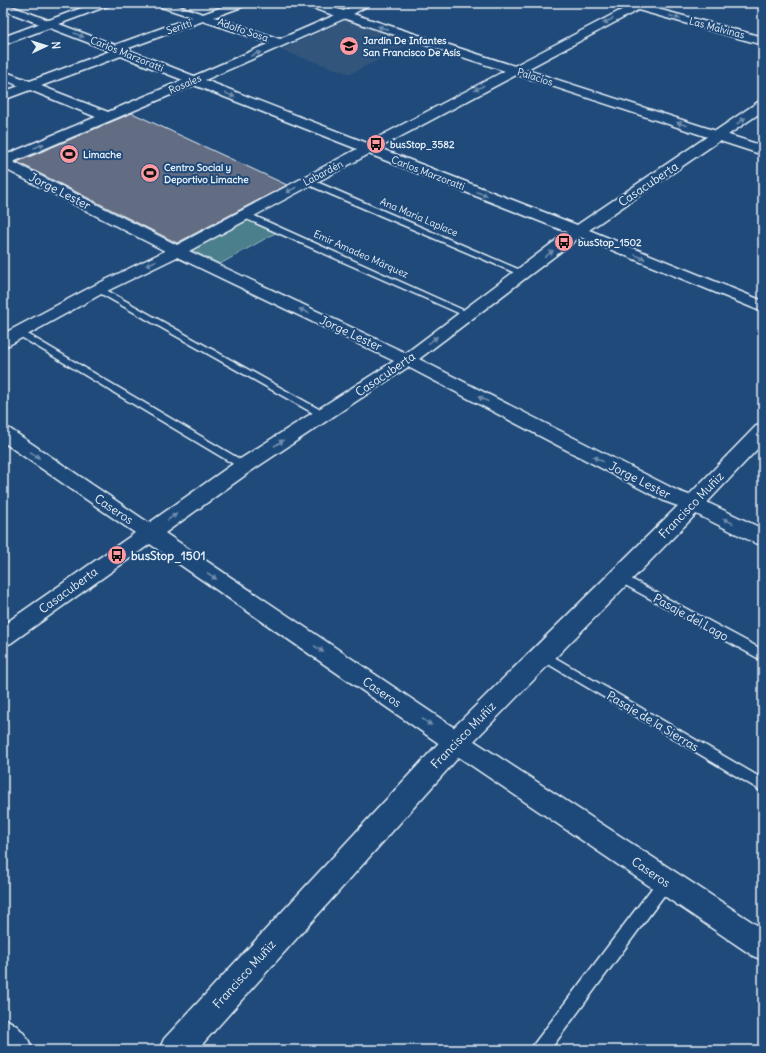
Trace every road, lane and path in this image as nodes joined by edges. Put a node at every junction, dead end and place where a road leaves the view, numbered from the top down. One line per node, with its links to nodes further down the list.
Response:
1 (106, 3): 11 (street)
2 (159, 3): 10 (street, Adolfo Sosa)
3 (243, 3): 10 (street, Seritti)
4 (307, 3): 9 (street, Palacios)
5 (366, 3): 9 (street, Rosales)
6 (624, 3): 7 (street, Las Malvinas)
7 (640, 5): 13 (street, Las Malvinas, one-way to 13); 16 (street, Labardén, one-way to 16)
8 (3, 6): 11 (street, Carlos Marzoratti)
9 (344, 15): 14 (street, Rosales); 16 (street, Palacios, one-way to 9)
10 (206, 18): 14 (street, Adolfo Sosa); 15 (street, Seritti)
11 (51, 24): 12 (street); 15 (street, Carlos Marzoratti, one-way to 15)
12 (3, 41)
13 (763, 41)
14 (281, 43): 18 (street, Rosales, one-way to 14)
15 (117, 51): 18 (street, Carlos Marzoratti); 19 (street, Seritti)
16 (514, 70): 23 (street, Palacios, one-way to 16); 24 (street, Labardén, one-way to 24)
17 (3, 74): 19 (street)
18 (194, 80): 22 (street, Rosales); 24 (street, Carlos Marzoratti, one-way to 24)
19 (31, 86): 20 (street, Seritti); 22 (street)
20 (3, 96)
21 (763, 105): 23 (street, Casacuberta, one-way to 21)
22 (109, 117): 26 (street, Rosales, one-way to 22)
23 (719, 136): 25 (street, Palacios); 29 (street, Casacuberta)
24 (367, 149): 27 (street, Labardén); 29 (street, Carlos Marzoratti, one-way to 29)
25 (763, 150)
26 (3, 161): 30 (street, Jorge Lester)
27 (307, 181): 28 (street, Labardén, one-way to 28); 31 (lane, Ana María Laplace)
28 (245, 215): 30 (street, Labardén); 34 (lane, Emir Amadeo Märquez)
29 (578, 231): 31 (street, Casacuberta, one-way to 29); 33 (street, Carlos Marzoratti, one-way to 33)
30 (177, 251): 32 (street, Labardén, one-way to 32); 37 (street, Jorge Lester, one-way to 30)
31 (523, 273): 34 (street, Casacuberta)
32 (99, 289): 35 (street, Labardén); 38 (lane)
33 (763, 307)
34 (468, 314): 37 (street, Casacuberta, one-way to 34)
35 (19, 332): 36 (street, Labardén); 41 (lane)
36 (3, 341)
37 (407, 360): 38 (street, Casacuberta); 42 (street, Jorge Lester, one-way to 37)
38 (323, 414): 41 (street, Casacuberta, one-way to 38)
39 (763, 431): 42 (street, Francisco Muñiz)
40 (3, 433): 43 (street, Caseros, one-way to 43)
41 (244, 466): 43 (street, Casacuberta, one-way to 41)
42 (693, 504): 44 (street, Jorge Lester, one-way to 42); 45 (street, Francisco Muñiz)
43 (149, 533): 46 (street, Casacuberta); 49 (street, Caseros, one-way to 49)
44 (763, 538)
45 (620, 577): 47 (street, Francisco Muñiz); 48 (lane, Pasaje del Lago)
46 (3, 637)
47 (542, 655): 49 (street, Francisco Muñiz); 50 (lane, Pasaje de la Sierras)
48 (763, 656)
49 (456, 742): 51 (street, Caseros); 55 (street, Francisco Muñiz)
50 (763, 786)
51 (666, 881): 52 (street, Caseros); 56 (lane)
52 (763, 946)
53 (3, 1034): 54 (street)
54 (17, 1050)
55 (175, 1050)
56 (540, 1050)

